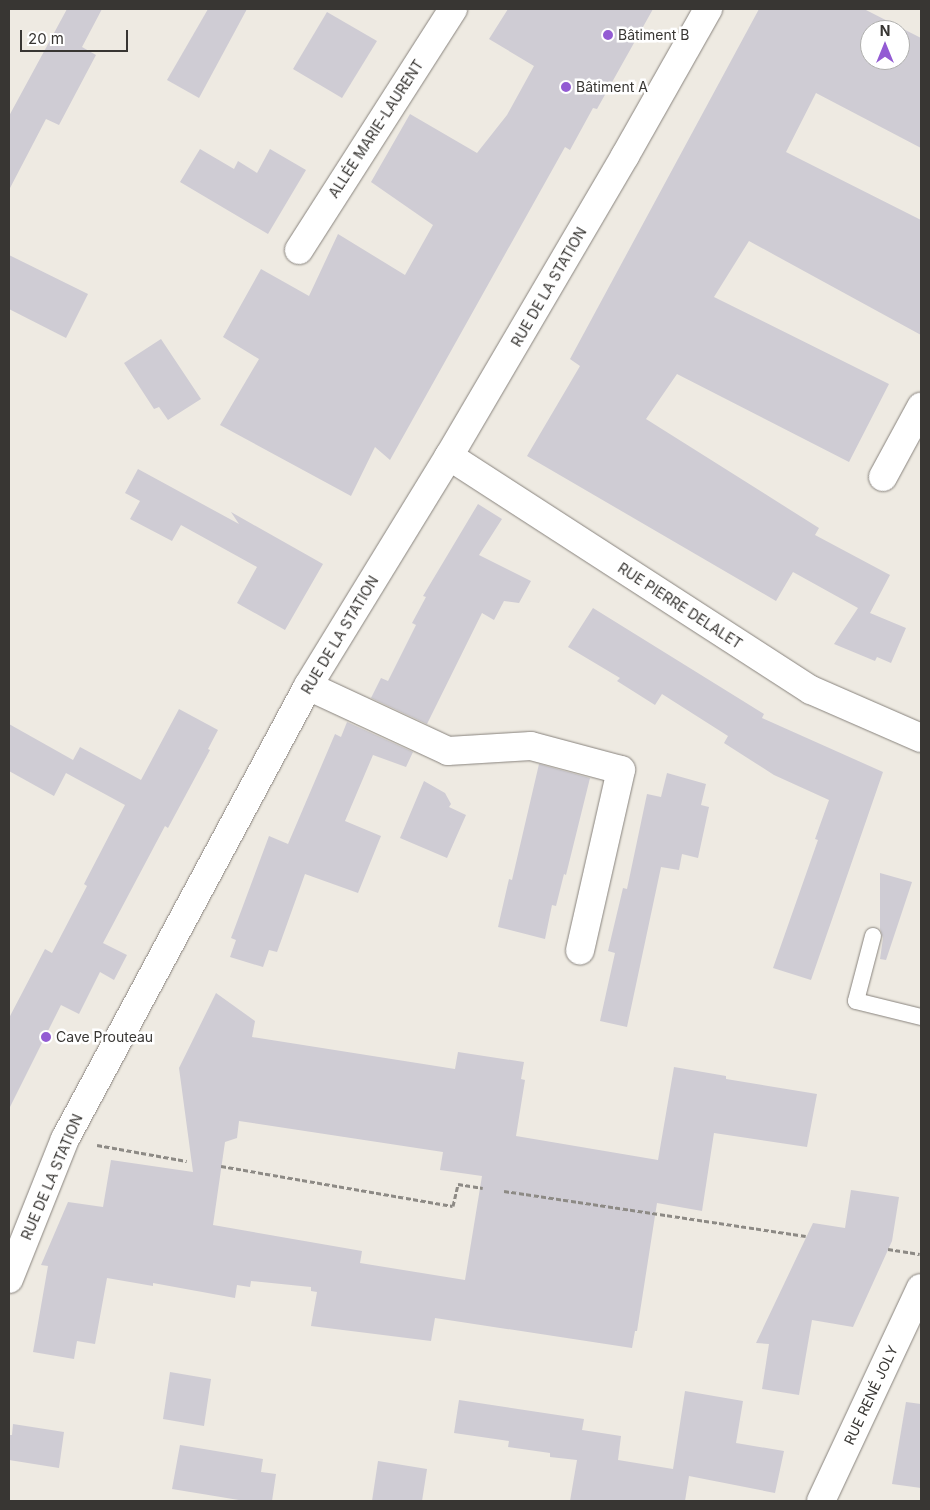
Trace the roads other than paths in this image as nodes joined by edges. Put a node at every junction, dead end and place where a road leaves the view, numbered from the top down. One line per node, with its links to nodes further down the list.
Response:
1 (453, 9): 3 (street, ALLÉE MARIE-LAURENT)
2 (708, 9): 5 (street, RUE DE LA STATION)
3 (299, 250)
4 (921, 407): 6 (street)
5 (449, 456): 7 (street, RUE DE LA STATION); 8 (street, RUE PIERRE DELALET)
6 (883, 477)
7 (308, 686): 10 (street); 12 (street, RUE DE LA STATION)
8 (921, 738)
9 (873, 936): 11 (lane)
10 (580, 950)
11 (921, 1017)
12 (9, 1279)
13 (921, 1288): 14 (street, RUE RENÉ JOLY)
14 (822, 1501)

